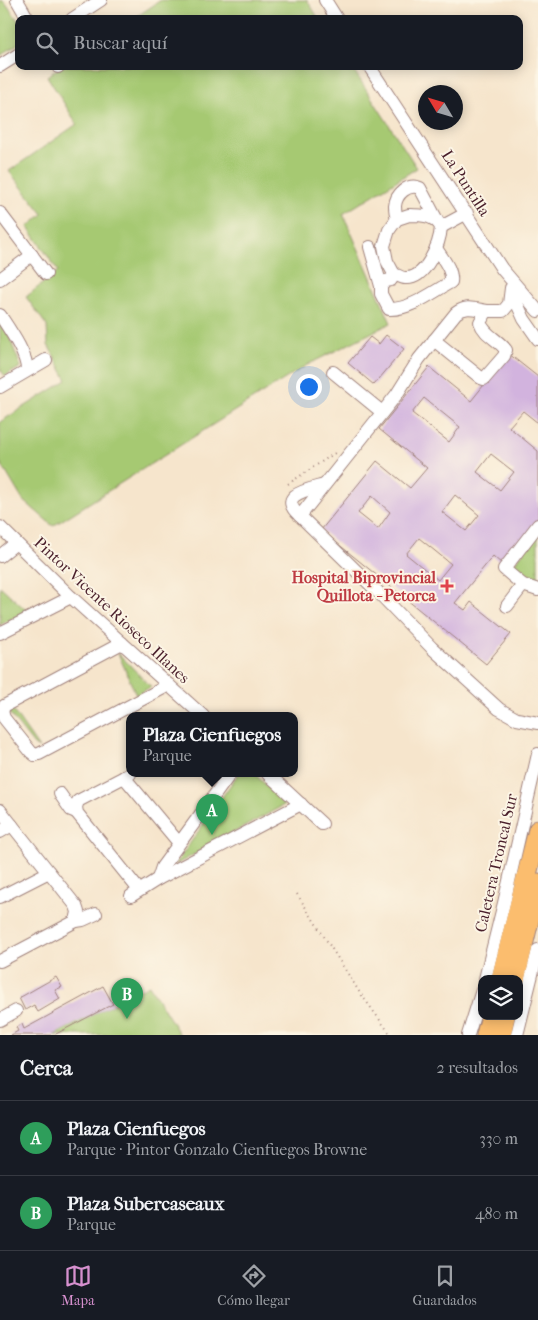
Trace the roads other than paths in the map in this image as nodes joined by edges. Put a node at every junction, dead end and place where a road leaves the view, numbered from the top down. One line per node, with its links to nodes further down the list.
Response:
1 (16, 0): 4 (street)
2 (101, 0): 5 (street)
3 (325, 0): 6 (street)
4 (25, 15)
5 (78, 15)
6 (334, 15)
7 (15, 57): 8 (street)
8 (0, 66)
9 (372, 70): 11 (street, La Puntilla)
10 (0, 213): 16 (street)
11 (467, 213): 13 (street); 17 (street, La Puntilla)
12 (397, 219): 13 (street); 13 (street); 19 (street)
13 (440, 225): 15 (street)
14 (370, 247): 21 (street)
15 (436, 248): 19 (street); 21 (street)
16 (32, 255): 18 (street); 20 (street)
17 (502, 269): 22 (street, La Puntilla); 25 (street, La Puntilla)
18 (46, 274)
19 (394, 274): 21 (street)
20 (0, 279)
21 (381, 286)
22 (511, 288): 24 (street); 27 (street, La Puntilla)
23 (487, 311): 24 (street); 29 (street); 29 (street)
24 (503, 311): 27 (street)
25 (538, 311)
26 (0, 315): 31 (street)
27 (524, 318): 28 (street, La Puntilla)
28 (538, 339)
29 (438, 341): 34 (street)
30 (46, 360): 31 (street)
31 (27, 370): 33 (street)
32 (333, 372): 34 (street)
33 (0, 387)
34 (382, 412): 48 (street)
35 (538, 525): 39 (street)
36 (0, 528): 37 (street, Pintor Vicente Rioseco Illanes)
37 (16, 543): 38 (street); 41 (street, Pintor Vicente Rioseco Illanes)
38 (0, 556)
39 (523, 585): 40 (street); 42 (street)
40 (538, 590)
41 (71, 597): 43 (street); 44 (street, Pintor Vicente Rioseco Illanes)
42 (507, 606)
43 (0, 633)
44 (122, 643): 45 (street, Pintor Vicente Rioseco Illanes); 46 (street)
45 (169, 685): 46 (street); 47 (street, Pintor Vicente Rioseco Illanes)
46 (1, 711)
47 (199, 712)
48 (538, 723)
49 (538, 754): 71 (street, Caletera Troncal Sur)
50 (126, 776): 57 (street)
51 (129, 777): 62 (street)
52 (228, 777): 62 (street)
53 (271, 777): 55 (street)
54 (60, 794): 57 (street)
55 (301, 804): 58 (street); 64 (street)
56 (0, 810): 59 (street)
57 (76, 810): 64 (street)
58 (322, 824)
59 (12, 825): 61 (street); 63 (street)
60 (538, 830): 72 (highway)
61 (0, 832)
62 (179, 843): 64 (street)
63 (48, 872): 66 (street); 68 (street)
64 (158, 879)
65 (538, 883): 73 (highway)
66 (0, 897)
67 (96, 914): 68 (street)
68 (76, 921): 70 (street)
69 (537, 956): 82 (street)
70 (0, 961)
71 (486, 975)
72 (501, 975)
73 (516, 975)
74 (478, 1003): 79 (street)
75 (16, 1011): 76 (street)
76 (0, 1020)
77 (490, 1020): 80 (highway)
78 (504, 1020): 81 (highway)
79 (468, 1035)
80 (486, 1035)
81 (501, 1035)
82 (517, 1035)

